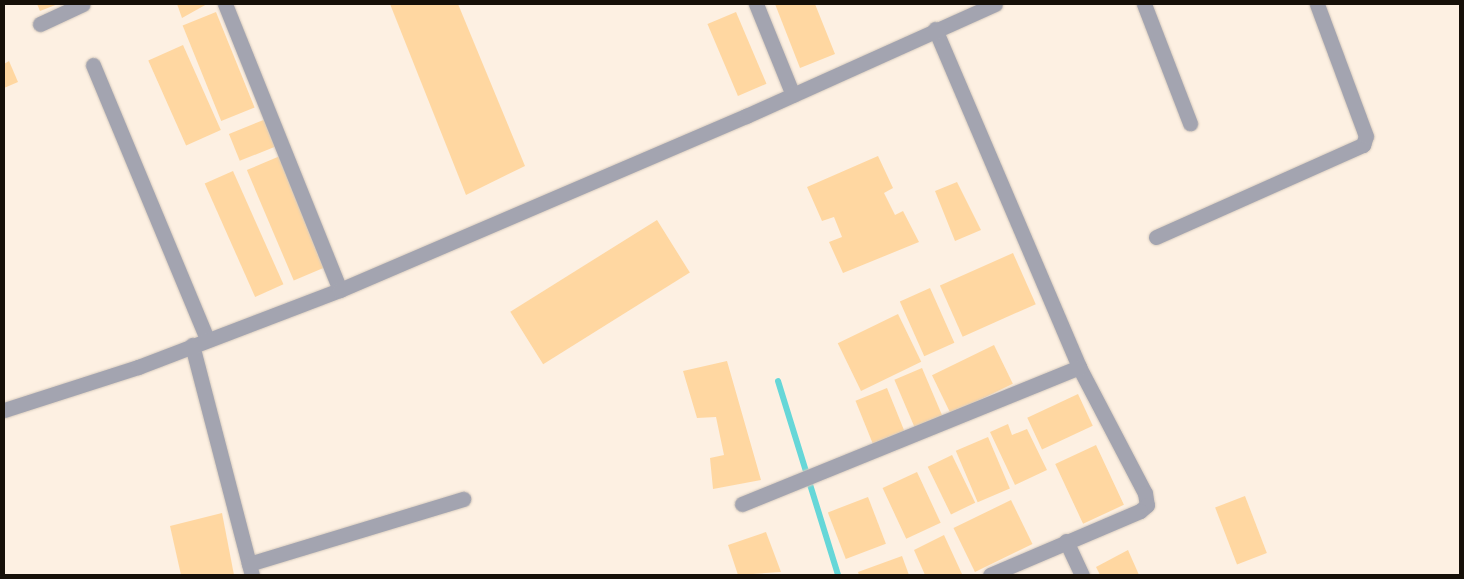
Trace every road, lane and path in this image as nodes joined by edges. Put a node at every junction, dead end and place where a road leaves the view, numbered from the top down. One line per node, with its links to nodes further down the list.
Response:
1 (83, 4): 8 (street)
2 (225, 4): 14 (street)
3 (756, 4): 11 (street)
4 (995, 4): 7 (street)
5 (1144, 4): 12 (street)
6 (1317, 4): 13 (street)
7 (961, 10): 9 (street)
8 (40, 24)
9 (935, 29): 11 (street); 17 (street)
10 (93, 65): 15 (street)
11 (793, 94): 14 (street)
12 (1190, 123)
13 (1156, 237)
14 (340, 290): 15 (street)
15 (207, 339): 16 (street)
16 (192, 345): 18 (street); 22 (street)
17 (1079, 367): 20 (street); 21 (street)
18 (4, 410)
19 (463, 499): 22 (street)
20 (742, 504)
21 (1066, 541): 23 (street); 24 (street)
22 (250, 570)
23 (990, 575)
24 (1082, 575)

